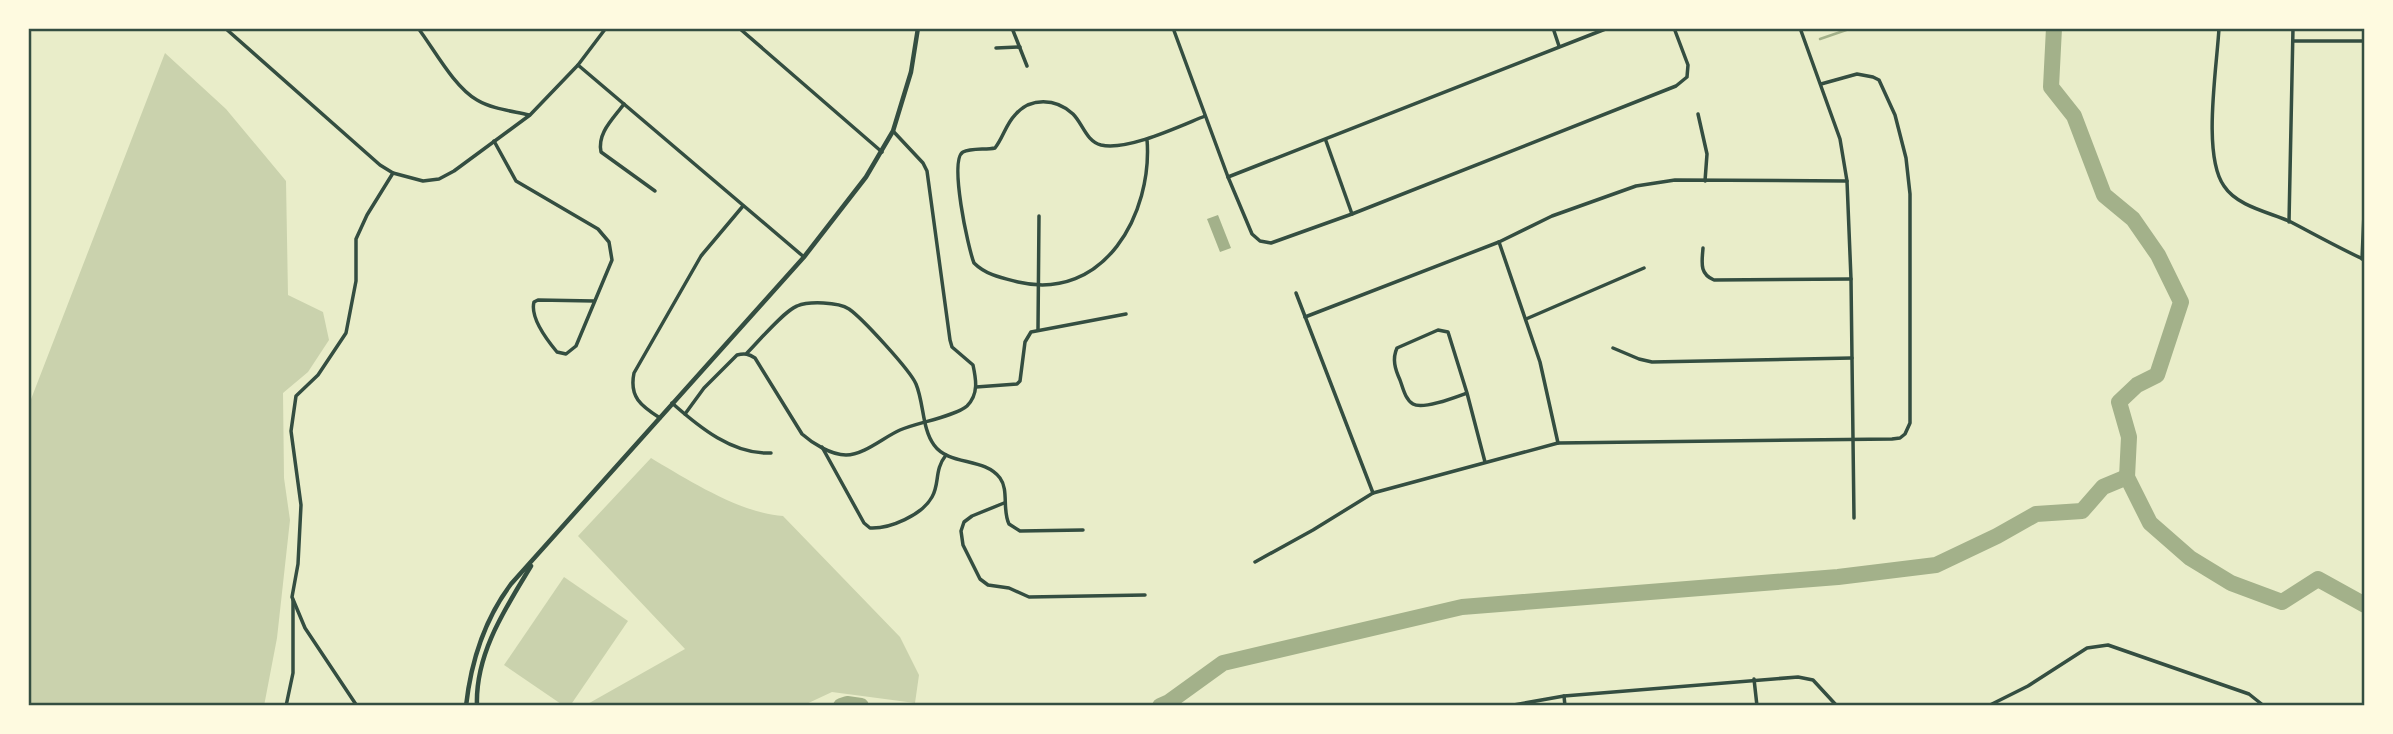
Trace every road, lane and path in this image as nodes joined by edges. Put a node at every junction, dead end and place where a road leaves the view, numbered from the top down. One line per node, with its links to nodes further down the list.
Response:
1 (225, 28): 31 (street)
2 (418, 28): 24 (street)
3 (606, 28): 19 (street)
4 (739, 28): 30 (street)
5 (918, 28): 26 (street)
6 (1012, 28): 16 (street)
7 (1173, 28): 25 (street)
8 (1553, 28): 17 (street)
9 (1608, 28): 17 (street)
10 (1674, 28): 38 (street)
11 (1800, 28): 21 (street)
12 (2219, 28): 40 (street)
13 (2293, 28): 14 (street)
14 (2293, 41): 15 (street); 40 (street)
15 (2365, 41)
16 (1020, 47): 18 (street); 20 (street)
17 (1559, 47): 28 (street)
18 (996, 48)
19 (578, 65): 22 (street); 24 (street)
20 (1027, 66)
21 (1821, 84): 34 (street); 63 (street)
22 (624, 104): 35 (street); 37 (street)
23 (1698, 114): 33 (street)
24 (530, 115): 29 (street)
25 (1205, 116): 27 (street); 32 (street)
26 (893, 131): 30 (street); 57 (street)
27 (1147, 139): 47 (street); 47 (street)
28 (1325, 140): 32 (street); 38 (street)
29 (494, 141): 31 (street); 49 (street)
30 (882, 152): 43 (street)
31 (393, 173): 76 (street)
32 (1228, 177): 38 (street)
33 (1705, 181): 34 (street); 41 (street)
34 (1847, 181): 46 (street)
35 (655, 191)
36 (2365, 191): 44 (street)
37 (743, 206): 43 (street); 61 (street)
38 (1352, 214)
39 (1039, 216): 47 (street)
40 (2290, 222): 44 (street)
41 (1499, 242): 51 (street); 52 (street)
42 (1703, 248): 46 (street)
43 (804, 257): 59 (street)
44 (2364, 260)
45 (1644, 268): 52 (street)
46 (1851, 279): 56 (street)
47 (1037, 286): 53 (street)
48 (1296, 293): 51 (street)
49 (594, 302): 49 (street)
50 (1126, 314): 53 (street)
51 (1305, 317): 69 (street)
52 (1526, 319): 64 (street)
53 (1038, 330): 57 (street)
54 (1613, 348): 56 (street)
55 (747, 354): 60 (street); 62 (street); 65 (street)
56 (1852, 358): 63 (street)
57 (976, 387): 62 (street)
58 (1467, 393): 58 (street); 68 (street)
59 (672, 403): 60 (street); 61 (street)
60 (685, 414): 66 (street)
61 (660, 418): 73 (street)
62 (926, 420): 65 (street); 67 (street)
63 (1853, 440): 64 (street); 71 (street)
64 (1558, 443): 68 (street)
65 (822, 447): 67 (street)
66 (771, 453)
67 (946, 455): 70 (street)
68 (1485, 462): 69 (street)
69 (1373, 493): 74 (street)
70 (1004, 503): 72 (street); 75 (street)
71 (1854, 518)
72 (1083, 530)
73 (536, 556): 81 (street); 82 (street)
74 (1255, 562)
75 (1145, 595)
76 (292, 597): 79 (street); 80 (street)
77 (1754, 680): 78 (street); 85 (street); 86 (street)
78 (1564, 696): 83 (street); 84 (street)
79 (286, 706)
80 (357, 706)
81 (466, 706)
82 (477, 706)
83 (1508, 706)
84 (1566, 706)
85 (1757, 706)
86 (1837, 706)
87 (1988, 706): 88 (street)
88 (2264, 706)

